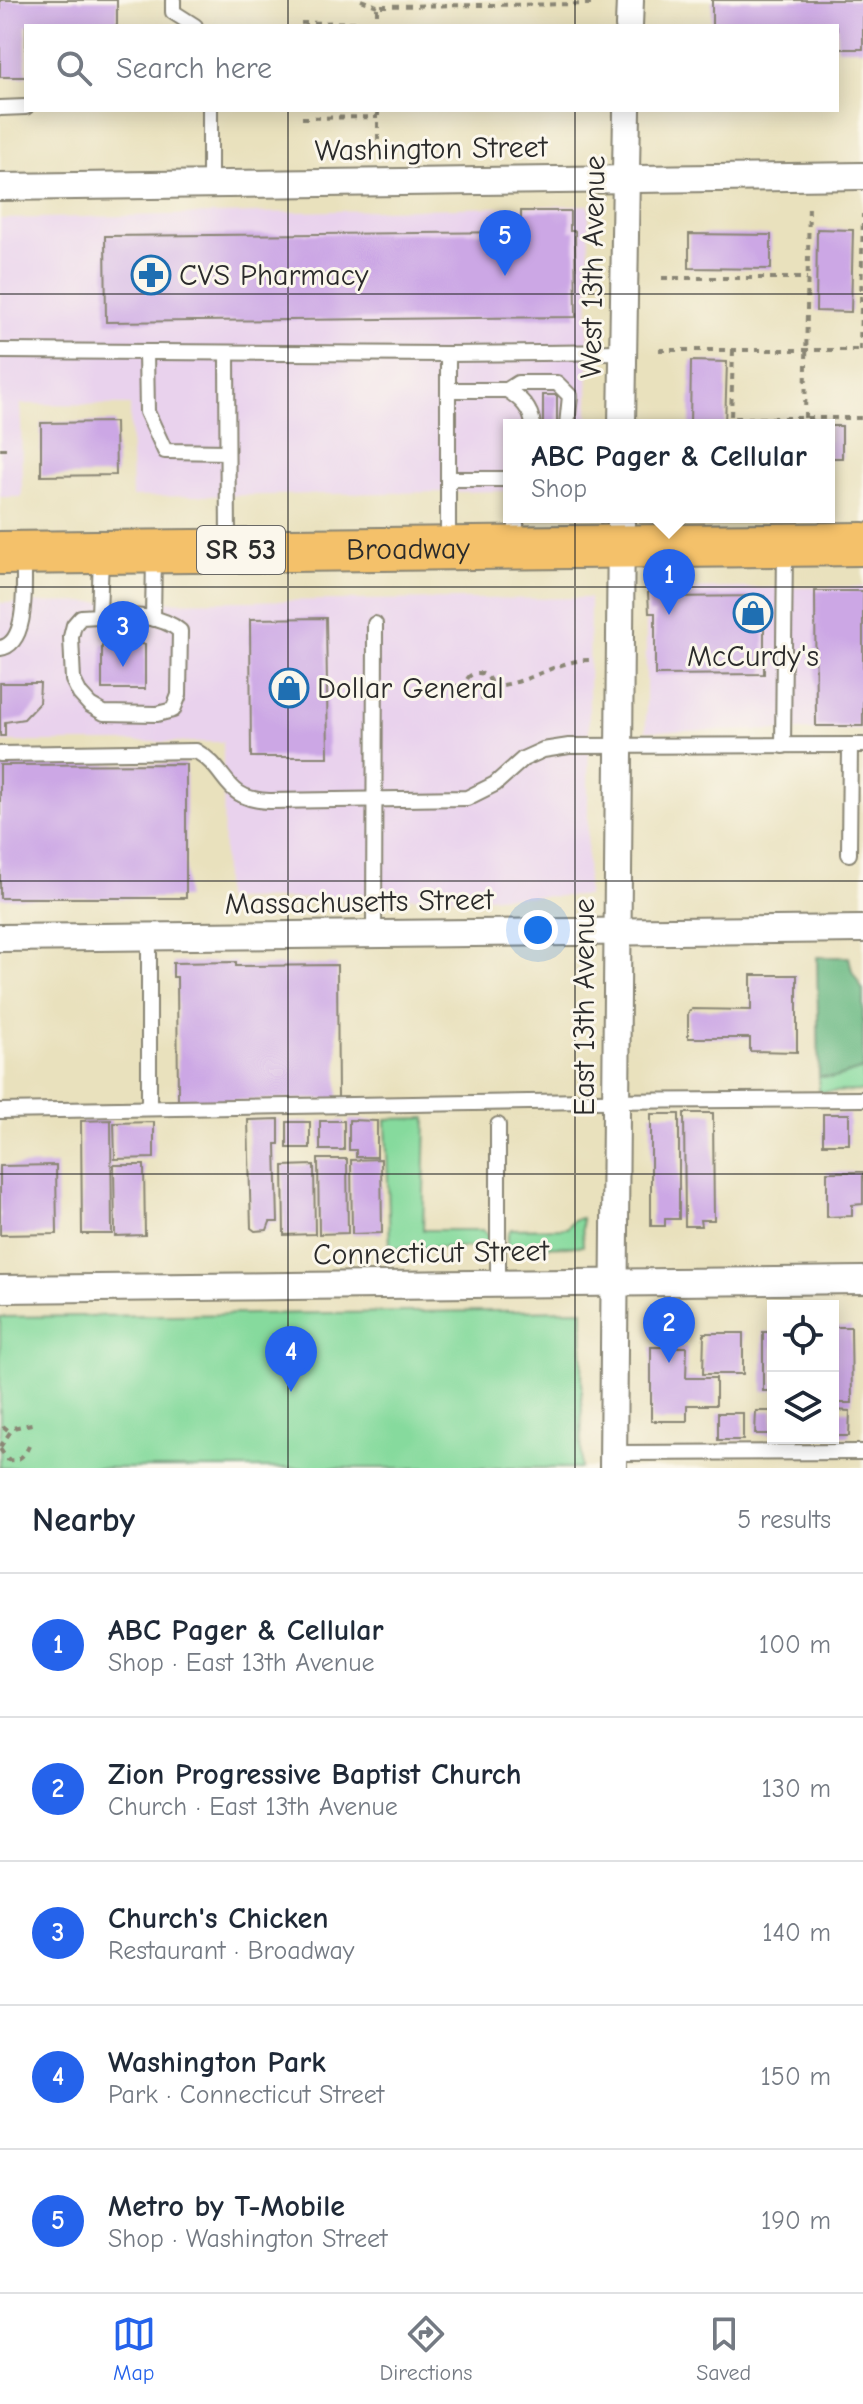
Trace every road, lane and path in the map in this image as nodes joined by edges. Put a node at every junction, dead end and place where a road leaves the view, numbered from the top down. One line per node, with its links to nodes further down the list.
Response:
1 (173, 0): 8 (lane)
2 (361, 0): 6 (path)
3 (630, 0): 10 (street)
4 (423, 3): 5 (path); 6 (path)
5 (596, 4)
6 (377, 6): 9 (path)
7 (301, 23): 9 (path)
8 (192, 24)
9 (377, 24)
10 (629, 24)
11 (24, 107): 12 (lane)
12 (0, 108)
13 (210, 112): 21 (lane)
14 (378, 112): 16 (path)
15 (627, 112): 20 (street, West 13th Avenue)
16 (378, 117): 17 (path); 18 (path)
17 (302, 118)
18 (378, 141)
19 (863, 176): 20 (street, Washington Street)
20 (626, 179): 21 (street, Washington Street); 33 (street, West 13th Avenue)
21 (210, 184): 22 (street, Washington Street)
22 (0, 187)
23 (809, 203): 26 (path)
24 (863, 214): 30 (path)
25 (662, 278): 26 (path)
26 (807, 278): 29 (path)
27 (659, 350): 28 (path)
28 (733, 350): 29 (path); 38 (path)
29 (806, 350): 30 (path); 38 (path)
30 (861, 350)
31 (0, 351): 32 (lane)
32 (146, 352): 34 (lane); 45 (lane)
33 (623, 352): 35 (lane); 42 (street, West 13th Avenue)
34 (227, 353): 35 (lane); 45 (lane)
35 (448, 354): 36 (lane)
36 (448, 390): 37 (lane); 46 (lane)
37 (507, 390): 40 (lane); 41 (lane)
38 (805, 418): 39 (path)
39 (863, 418)
40 (532, 419)
41 (568, 419)
42 (622, 419)
43 (0, 449): 44 (path)
44 (10, 449)
45 (227, 452): 53 (lane)
46 (448, 479): 47 (lane); 52 (lane)
47 (503, 479)
48 (516, 532): 49 (main road, Broadway / SR 53); 52 (main road, Broadway / SR 53)
49 (621, 532): 51 (main road, Broadway / SR 53); 67 (street, East 13th Avenue)
50 (863, 544): 51 (main road, Broadway / SR 53)
51 (785, 545): 66 (lane)
52 (448, 548): 53 (main road, Broadway / SR 53)
53 (228, 550): 54 (main road, Broadway / SR 53)
54 (154, 551): 55 (main road, Broadway / SR 53); 58 (lane)
55 (101, 552): 56 (main road, Broadway / SR 53); 57 (lane)
56 (12, 553): 60 (lane)
57 (99, 616): 58 (lane); 58 (lane)
58 (153, 619)
59 (375, 624): 69 (lane)
60 (0, 648)
61 (592, 660): 64 (path)
62 (417, 686): 63 (path)
63 (465, 686): 64 (path); 64 (path)
64 (491, 686)
65 (857, 745): 66 (lane); 70 (lane)
66 (783, 746): 67 (lane)
67 (618, 747): 69 (lane); 72 (street, East 13th Avenue)
68 (0, 754): 69 (lane)
69 (374, 799): 73 (lane)
70 (849, 854)
71 (863, 929): 72 (street, Massachusetts Street)
72 (617, 932): 73 (street, Massachusetts Street); 77 (street, East 13th Avenue)
73 (374, 934): 74 (street, Massachusetts Street)
74 (149, 936): 75 (street, Massachusetts Street); 78 (lane)
75 (0, 938)
76 (863, 1099): 77 (lane)
77 (616, 1100): 78 (lane); 82 (street, East 13th Avenue)
78 (149, 1108): 79 (lane)
79 (0, 1111)
80 (498, 1125): 83 (lane)
81 (863, 1280): 82 (street, Connecticut Street)
82 (614, 1283): 83 (street, Connecticut Street); 91 (street, East 13th Avenue)
83 (498, 1284): 84 (street, Connecticut Street)
84 (0, 1289)
85 (36, 1423): 87 (path)
86 (3, 1426): 87 (path)
87 (9, 1431): 89 (path)
88 (29, 1446): 89 (path)
89 (0, 1448)
90 (863, 1452): 91 (lane)
91 (613, 1460)

